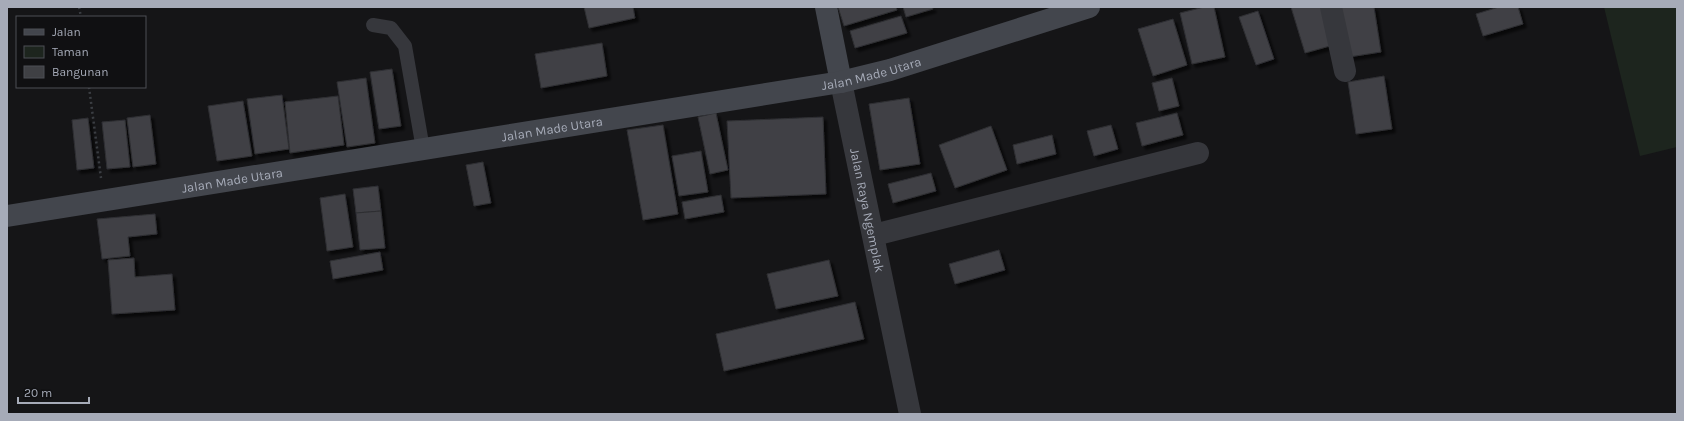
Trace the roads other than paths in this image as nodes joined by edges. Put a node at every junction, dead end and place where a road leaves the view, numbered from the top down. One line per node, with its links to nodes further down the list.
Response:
1 (826, 7): 6 (street, Jalan Raya Ngemplak)
2 (1089, 7): 6 (street, Jalan Made Utara)
3 (1331, 7): 5 (street)
4 (373, 25): 7 (lane)
5 (1345, 71)
6 (841, 82): 7 (street, Jalan Made Utara); 10 (street, Jalan Raya Ngemplak)
7 (423, 149): 9 (street, Jalan Made Utara)
8 (1198, 153): 10 (street)
9 (7, 216)
10 (874, 235): 11 (street, Jalan Raya Ngemplak)
11 (910, 414)

